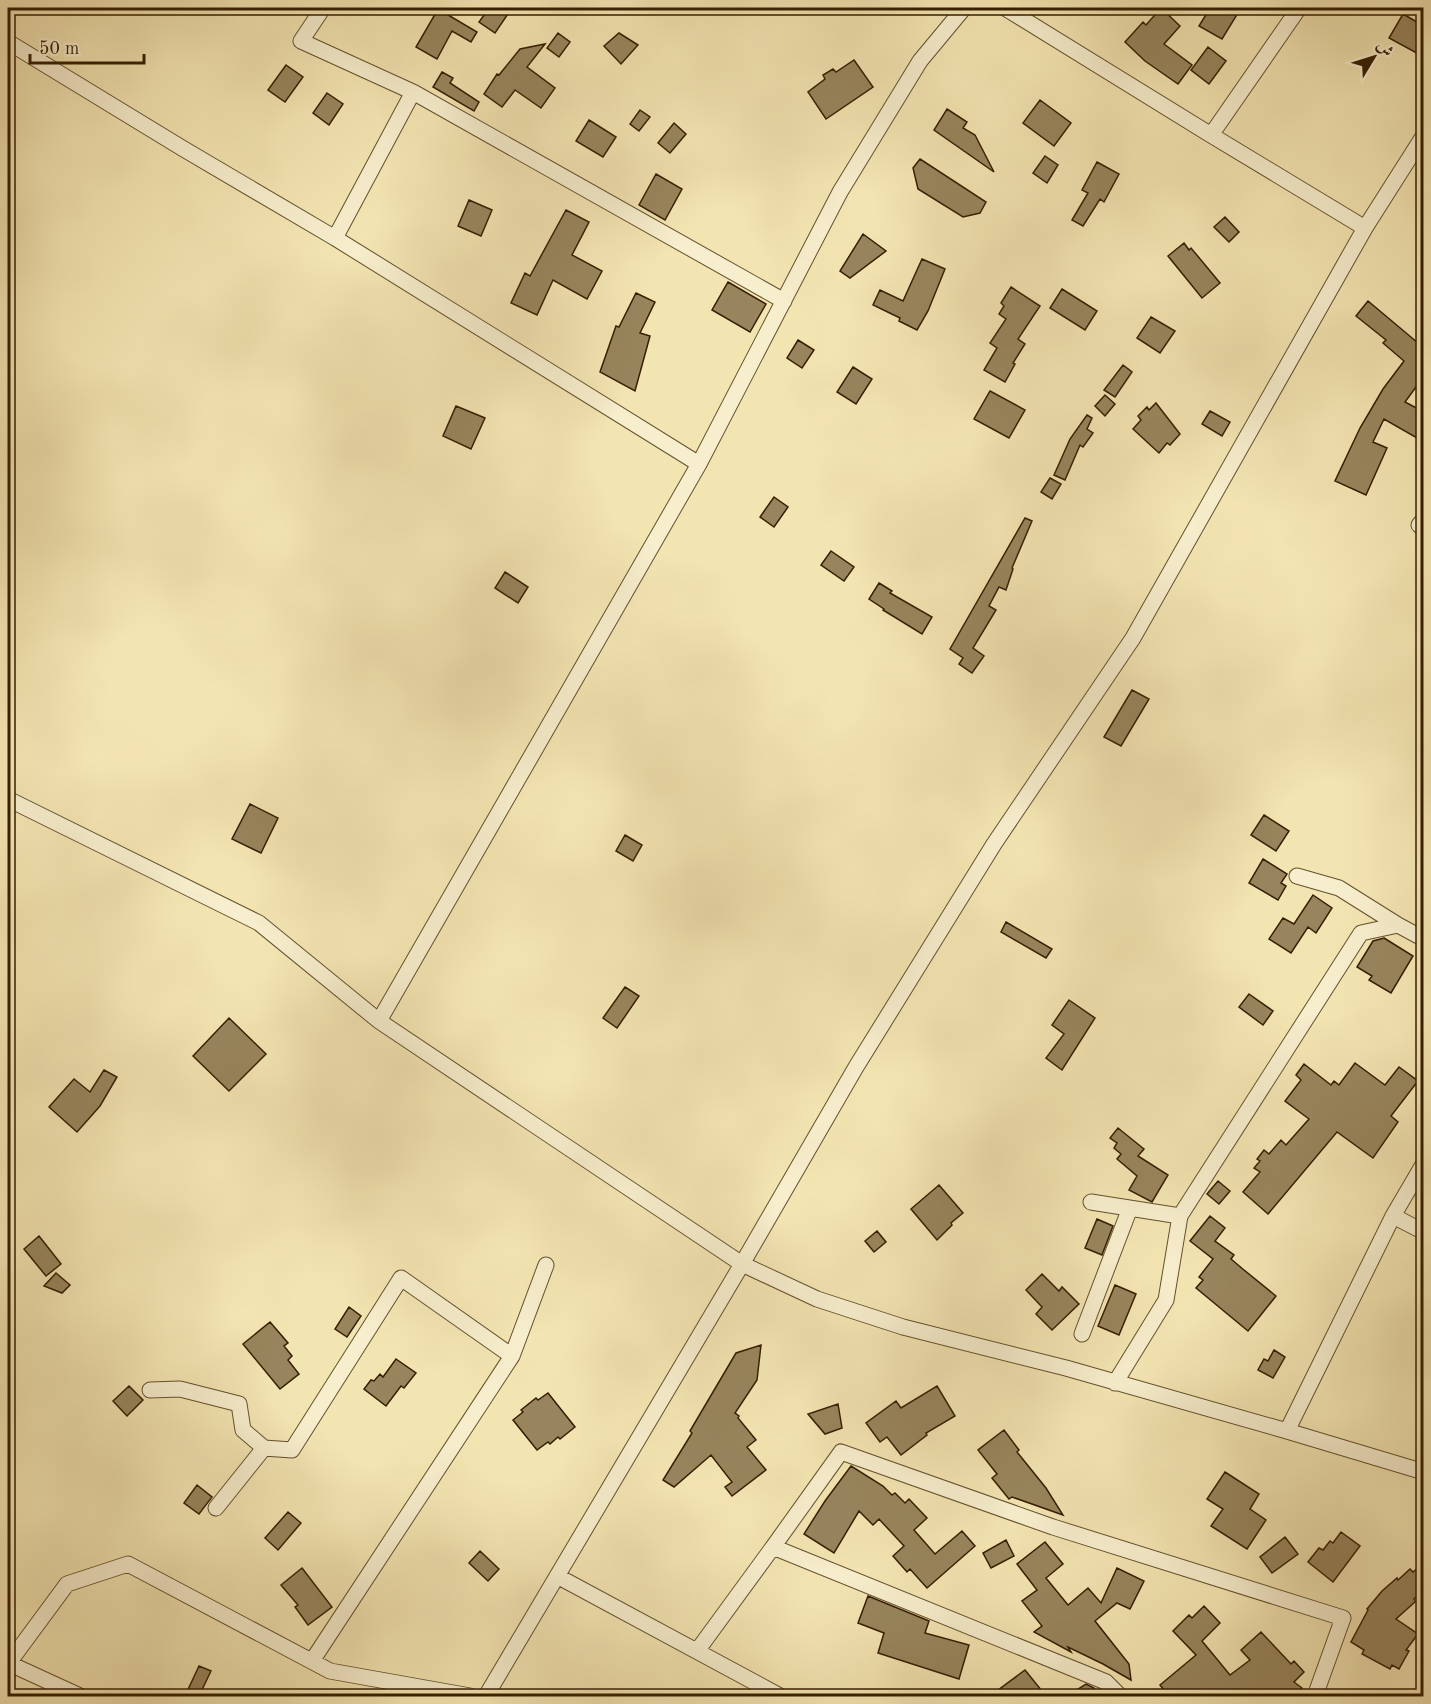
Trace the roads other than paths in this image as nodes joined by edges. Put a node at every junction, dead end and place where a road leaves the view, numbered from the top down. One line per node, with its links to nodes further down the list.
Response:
1 (323, 8): 6 (street)
2 (964, 8): 11 (street)
3 (1005, 8): 7 (street)
4 (1294, 10): 7 (street)
5 (8, 42): 10 (street)
6 (413, 92): 10 (street); 11 (street)
7 (1210, 135): 9 (street)
8 (1424, 135): 9 (street)
9 (1365, 228): 26 (street)
10 (335, 238): 12 (street)
11 (784, 301): 12 (street)
12 (699, 464): 19 (street)
13 (1424, 519): 14 (street)
14 (1424, 529)
15 (8, 799): 19 (street)
16 (1298, 876): 17 (street)
17 (1398, 925): 18 (street); 23 (street)
18 (1424, 939)
19 (379, 1021): 26 (street)
20 (1424, 1163): 24 (street)
21 (1091, 1202): 22 (street)
22 (1130, 1208): 23 (street); 28 (street)
23 (1180, 1216): 30 (street)
24 (1393, 1216): 25 (street); 32 (street)
25 (1424, 1232)
26 (742, 1264): 30 (street); 37 (street)
27 (546, 1265): 29 (street)
28 (1082, 1334)
29 (512, 1356): 33 (street); 39 (street)
30 (1115, 1383): 32 (street)
31 (150, 1390): 33 (street)
32 (1287, 1431): 34 (street)
33 (264, 1448): 35 (street)
34 (1424, 1472)
35 (216, 1508)
36 (773, 1547): 38 (street); 45 (street); 46 (street)
37 (557, 1576): 38 (street); 43 (street)
38 (697, 1651): 44 (street)
39 (312, 1661): 40 (street); 42 (street)
40 (8, 1664): 41 (street)
41 (80, 1696)
42 (470, 1696)
43 (486, 1696)
44 (780, 1696)
45 (1120, 1696)
46 (1315, 1696)

